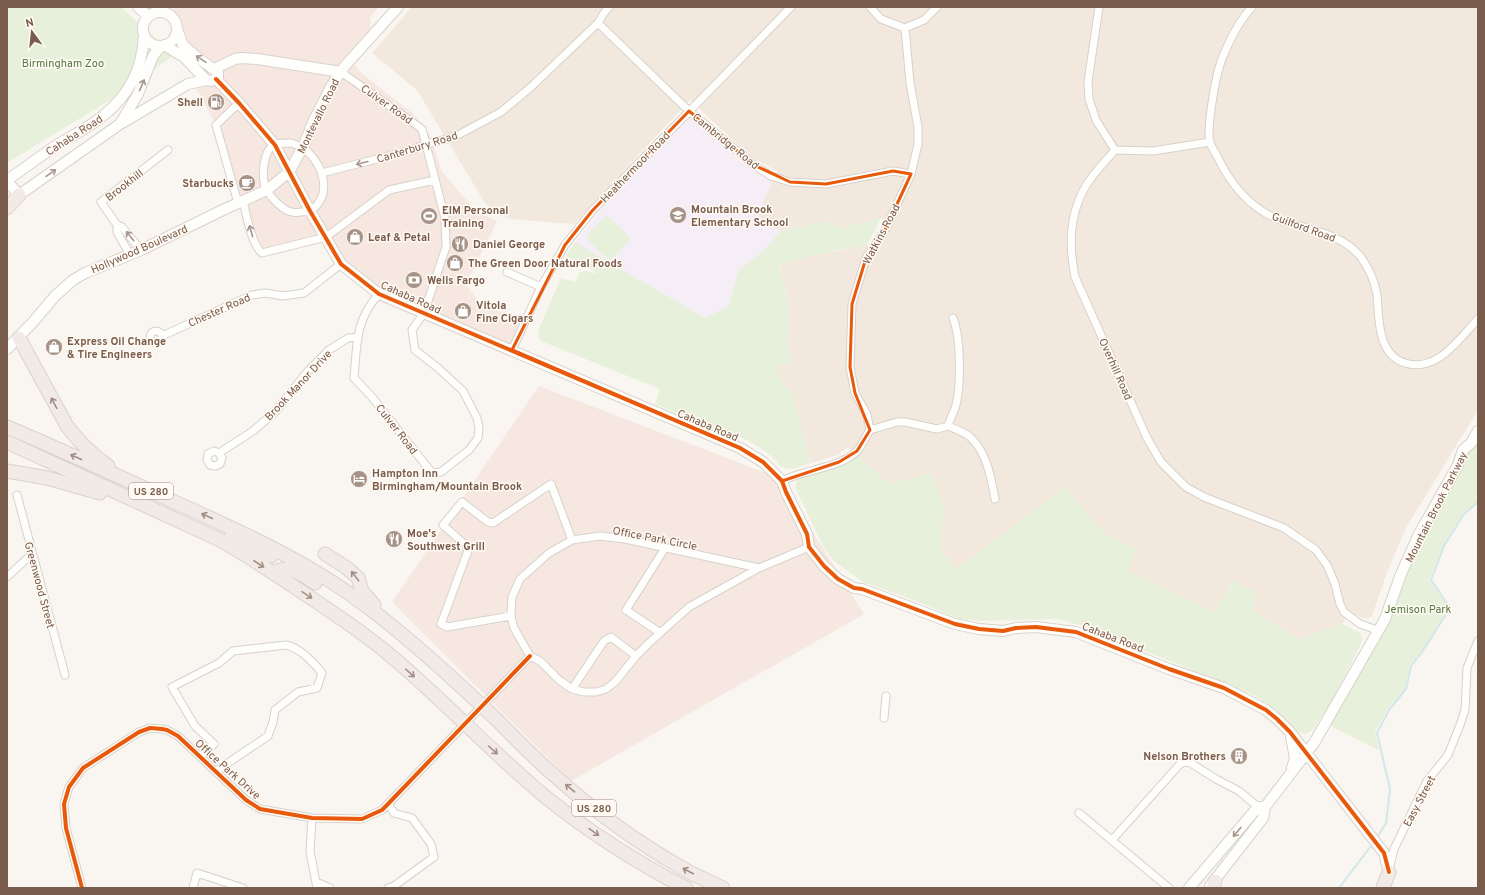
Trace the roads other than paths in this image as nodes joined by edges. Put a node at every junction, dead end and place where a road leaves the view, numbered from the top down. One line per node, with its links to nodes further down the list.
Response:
1 (138, 7): 10 (street)
2 (609, 7): 11 (street, Canterbury Road)
3 (791, 7): 19 (street, Heathermoor Road)
4 (870, 7): 12 (street)
5 (937, 7): 12 (street)
6 (1099, 7): 26 (street)
7 (1252, 7): 21 (street)
8 (394, 8): 16 (street, Montevallo Road)
9 (166, 10): 10 (street, Cahaba Road); 13 (street, Cahaba Road)
10 (148, 16): 14 (street, Cahaba Road)
11 (598, 23): 19 (street, Cambridge Road); 23 (street, Canterbury Road)
12 (905, 28): 29 (street, Watkins Road)
13 (177, 29): 15 (street, Cahaba Road); 17 (street, Cahaba Road, one-way to 13)
14 (144, 36): 15 (street, Cahaba Road); 31 (street, Cahaba Road)
15 (163, 45): 17 (street, Cahaba Road); 20 (street, Cahaba Road, one-way to 15)
16 (341, 72): 17 (street, Culver Road); 23 (street, Culver Road); 24 (street, Montevallo Road)
17 (212, 76): 18 (street, Cahaba Road); 20 (street, Cahaba Road)
18 (239, 103): 22 (street, Cahaba Road); 34 (street)
19 (689, 111): 29 (street, Cambridge Road); 44 (street, Heathermoor Road)
20 (120, 124): 33 (street, Cahaba Road, one-way to 20)
21 (1210, 142): 26 (street); 48 (street, Guilford Road)
22 (275, 144): 24 (street); 27 (street, Cahaba Road); 32 (street)
23 (426, 144): 28 (street, Canterbury Road, one-way to 28); 30 (street, Culver Road)
24 (303, 148): 27 (street, Montevallo Road); 28 (street)
25 (168, 150): 38 (street, Brookhill)
26 (1115, 150): 77 (street, Overhill Road)
27 (289, 172): 32 (street, Hollywood Boulevard); 37 (street, Cahaba Road)
28 (322, 173): 37 (street)
29 (911, 174): 56 (street, Watkins Road)
30 (435, 180): 39 (street); 46 (street, Culver Road)
31 (7, 181): 33 (street)
32 (267, 190): 34 (street, Hollywood Boulevard); 37 (street)
33 (18, 195): 35 (highway); 36 (highway)
34 (240, 202): 39 (street, one-way to 34); 40 (street, Hollywood Boulevard)
35 (7, 205)
36 (7, 208)
37 (310, 211): 39 (street, Cahaba Road)
38 (117, 225): 40 (street, Brookhill, one-way to 38); 41 (street, Brookhill)
39 (326, 237): 42 (street, Cahaba Road)
40 (141, 250): 41 (street, Hollywood Boulevard)
41 (130, 255): 51 (street, Hollywood Boulevard)
42 (341, 264): 45 (street, Cahaba Road); 49 (street, Chester Road)
43 (507, 272): 44 (street)
44 (541, 287): 53 (street, Heathermoor Road)
45 (379, 294): 46 (street, Cahaba Road); 50 (street)
46 (424, 313): 50 (street, Culver Road); 53 (street, Cahaba Road)
47 (954, 318): 54 (street)
48 (1478, 319)
49 (162, 336)
50 (358, 337): 59 (street, Brook Manor Drive)
51 (18, 338): 52 (street, Hollywood Boulevard); 62 (highway, one-way to 51)
52 (7, 349)
53 (512, 350): 61 (street, Cahaba Road)
54 (948, 426): 56 (street); 64 (street)
55 (7, 427): 62 (highway, US 280, one-way to 55)
56 (870, 430): 61 (street)
57 (1478, 431): 77 (street, Mountain Brook Parkway)
58 (7, 442): 65 (highway, US 280)
59 (219, 453)
60 (7, 471): 65 (highway)
61 (787, 478): 67 (street, Cahaba Road)
62 (128, 481): 71 (highway, US 280, one-way to 62)
63 (16, 495): 69 (street, Greenwood Street)
64 (995, 499)
65 (150, 508): 71 (highway); 73 (highway, US 280, one-way to 73)
66 (572, 540): 68 (street, Office Park Circle); 75 (street, Office Park Circle); 75 (street)
67 (809, 547): 72 (street, Office Park Circle); 88 (street, Cahaba Road)
68 (665, 548): 72 (street, Office Park Circle); 78 (street, Office Park Circle)
69 (32, 554): 74 (street); 82 (street, Greenwood Street)
70 (326, 554): 76 (highway, one-way to 70)
71 (292, 559): 76 (highway, US 280)
72 (759, 568): 78 (street, Office Park Circle)
73 (274, 573): 76 (highway); 87 (highway, US 280, one-way to 87)
74 (7, 577)
75 (511, 616): 80 (street, Office Park Circle)
76 (384, 620): 85 (highway, US 280)
77 (1377, 630): 89 (street, Mountain Brook Parkway)
78 (659, 632): 81 (street, Office Park Circle)
79 (1478, 641): 98 (street, Easy Street)
80 (530, 656): 83 (street, Office Park Circle); 85 (street, Office Park Drive)
81 (636, 656): 83 (street, Office Park Circle); 83 (street)
82 (65, 675)
83 (572, 689)
84 (886, 696): 86 (street)
85 (481, 706): 87 (street, Office Park Drive); 107 (highway, US 280, one-way to 85)
86 (884, 718)
87 (464, 724): 93 (street, Office Park Drive); 106 (highway, US 280, one-way to 106)
88 (1290, 732): 89 (street, Cahaba Road); 92 (street)
89 (1306, 753): 92 (street, Mountain Brook Parkway); 98 (street, Cahaba Road)
90 (200, 757): 91 (street, Office Park Drive); 91 (street, Office Park Drive); 101 (street, Office Park Drive)
91 (216, 771): 96 (street, Office Park Drive)
92 (1290, 774): 94 (street, Mountain Brook Parkway)
93 (388, 804): 96 (street, Office Park Drive); 105 (street)
94 (1261, 807): 97 (street); 100 (street); 109 (street, one-way to 109)
95 (1079, 812): 97 (street)
96 (312, 818): 99 (street)
97 (1112, 840): 108 (street)
98 (1389, 872): 110 (highway)
99 (316, 885): 104 (street)
100 (1212, 886)
101 (82, 888)
102 (193, 888): 103 (street)
103 (243, 888)
104 (330, 888)
105 (388, 888)
106 (686, 888)
107 (723, 888)
108 (1169, 888)
109 (1189, 888)
110 (1383, 888)

